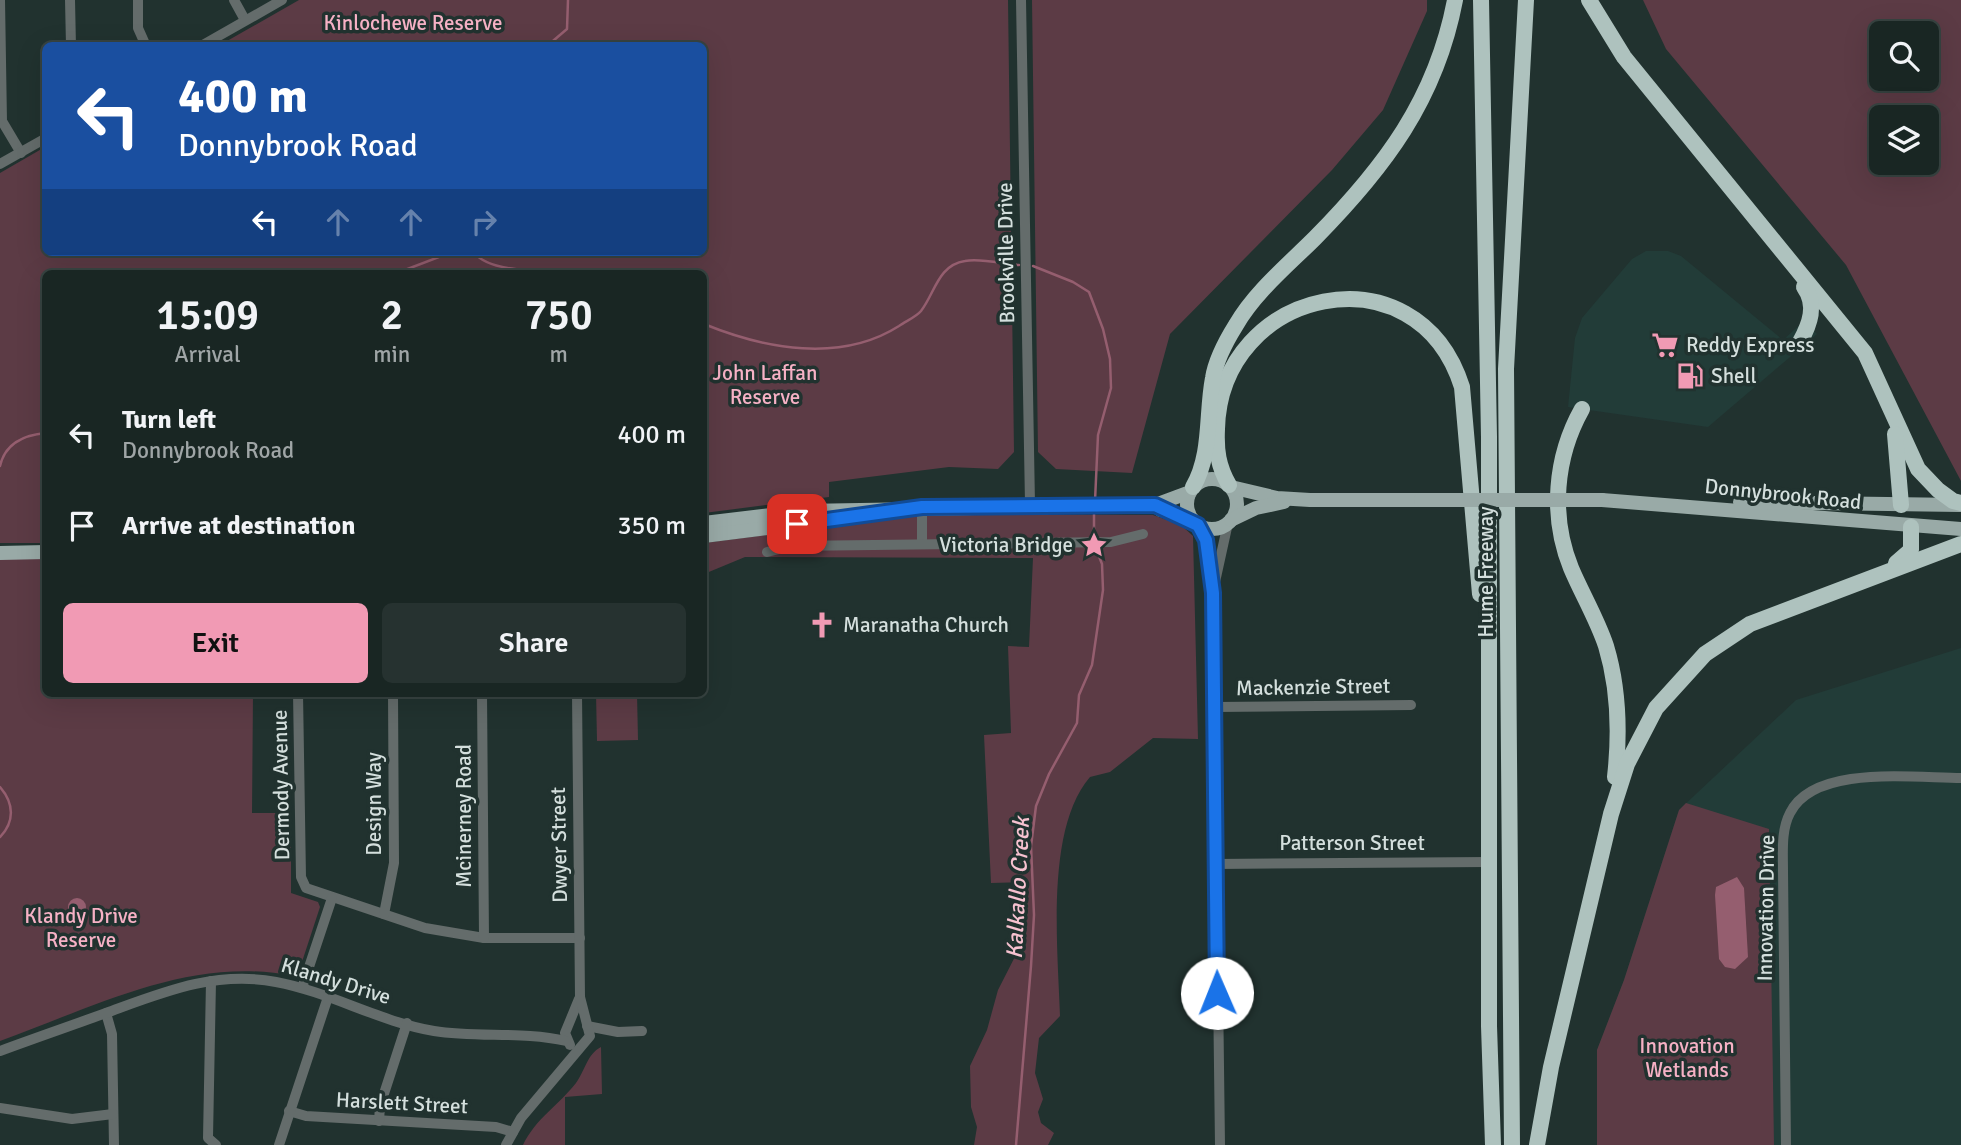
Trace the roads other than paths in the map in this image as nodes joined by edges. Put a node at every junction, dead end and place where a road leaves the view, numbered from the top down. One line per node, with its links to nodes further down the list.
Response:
1 (0, 0): 16 (street)
2 (70, 0): 12 (street)
3 (138, 0): 13 (street)
4 (234, 0): 11 (street)
5 (282, 0): 11 (street)
6 (1021, 0): 27 (street, Brookville Drive)
7 (1455, 0): 23 (highway)
8 (1480, 0): 44 (highway, Hume Freeway)
9 (1526, 0): 84 (highway, Hume Freeway)
10 (1589, 0): 18 (highway)
11 (245, 20): 14 (street)
12 (71, 42)
13 (144, 42)
14 (208, 42)
15 (42, 140): 16 (street)
16 (21, 153): 17 (street)
17 (0, 164)
18 (1746, 208): 19 (highway); 20 (highway)
19 (1800, 342)
20 (1885, 394): 26 (highway); 30 (highway)
21 (1582, 409): 52 (highway)
22 (1230, 486): 23 (main road); 24 (main road, Donnybrook Road); 31 (main road); 44 (highway)
23 (1191, 490): 28 (main road); 33 (main road)
24 (1310, 500): 25 (main road, Donnybrook Road, bridge); 31 (main road, Donnybrook Road)
25 (1602, 500): 30 (main road, Donnybrook Road); 30 (main road, Donnybrook Road)
26 (1961, 504): 30 (main road, Donnybrook Road)
27 (1030, 505): 28 (main road); 29 (main road)
28 (1155, 505): 33 (main road)
29 (918, 507): 32 (main road); 36 (main road); 37 (street)
30 (1901, 518): 34 (main road, Donnybrook Road); 42 (highway)
31 (1230, 522): 33 (main road); 43 (street)
32 (707, 523)
33 (1197, 524): 43 (street)
34 (1961, 529)
35 (1143, 534): 37 (street)
36 (707, 536)
37 (922, 544): 41 (street)
38 (1961, 544): 42 (highway)
39 (6, 552): 40 (main road)
40 (42, 552)
41 (767, 552)
42 (1829, 592): 52 (highway)
43 (1213, 593): 50 (street)
44 (1490, 696): 53 (highway, Hume Freeway)
45 (299, 697): 55 (street, Dermody Avenue)
46 (393, 697): 56 (street, Design Way)
47 (482, 697): 57 (street, Mcinerney Road)
48 (577, 697): 58 (street, Dwyer Street)
49 (1411, 705): 50 (street, Mackenzie Street)
50 (1215, 707): 54 (street)
51 (1961, 778): 86 (street, Innovation Drive)
52 (1611, 814): 85 (highway)
53 (1489, 862): 54 (street, Patterson Street); 83 (highway, Hume Freeway)
54 (1215, 864): 82 (street)
55 (332, 898): 56 (street, Dermody Avenue); 60 (street)
56 (384, 914): 57 (street, Dermody Avenue)
57 (484, 938): 58 (street, Dermody Avenue)
58 (580, 938): 62 (street, Dwyer Street)
59 (211, 981): 60 (street, Klandy Drive); 63 (street, Klandy Drive); 79 (street)
60 (302, 988): 61 (street, Klandy Drive)
61 (328, 997): 64 (street, Klandy Drive); 74 (street)
62 (580, 997): 65 (street, Dwyer Street); 66 (street, Dwyer Street)
63 (106, 1013): 72 (street, Klandy Drive); 75 (street)
64 (407, 1023): 69 (street, Klandy Drive); 76 (street)
65 (569, 1025): 66 (street); 69 (street, Klandy Drive); 71 (street, Dwyer Street)
66 (586, 1025): 67 (street); 70 (street, Dwyer Street)
67 (608, 1030): 68 (street); 70 (street)
68 (642, 1031)
69 (544, 1035): 71 (street, Klandy Drive)
70 (589, 1039): 71 (street)
71 (571, 1044): 77 (street)
72 (0, 1051)
73 (0, 1108): 75 (street)
74 (289, 1111): 76 (street, Harslett Street); 80 (street)
75 (113, 1114): 78 (street)
76 (379, 1121): 77 (street, Harslett Street)
77 (513, 1132): 81 (street)
78 (114, 1145)
79 (216, 1145)
80 (279, 1145)
81 (506, 1145)
82 (1220, 1145)
83 (1493, 1145)
84 (1512, 1145)
85 (1537, 1145)
86 (1786, 1145)

